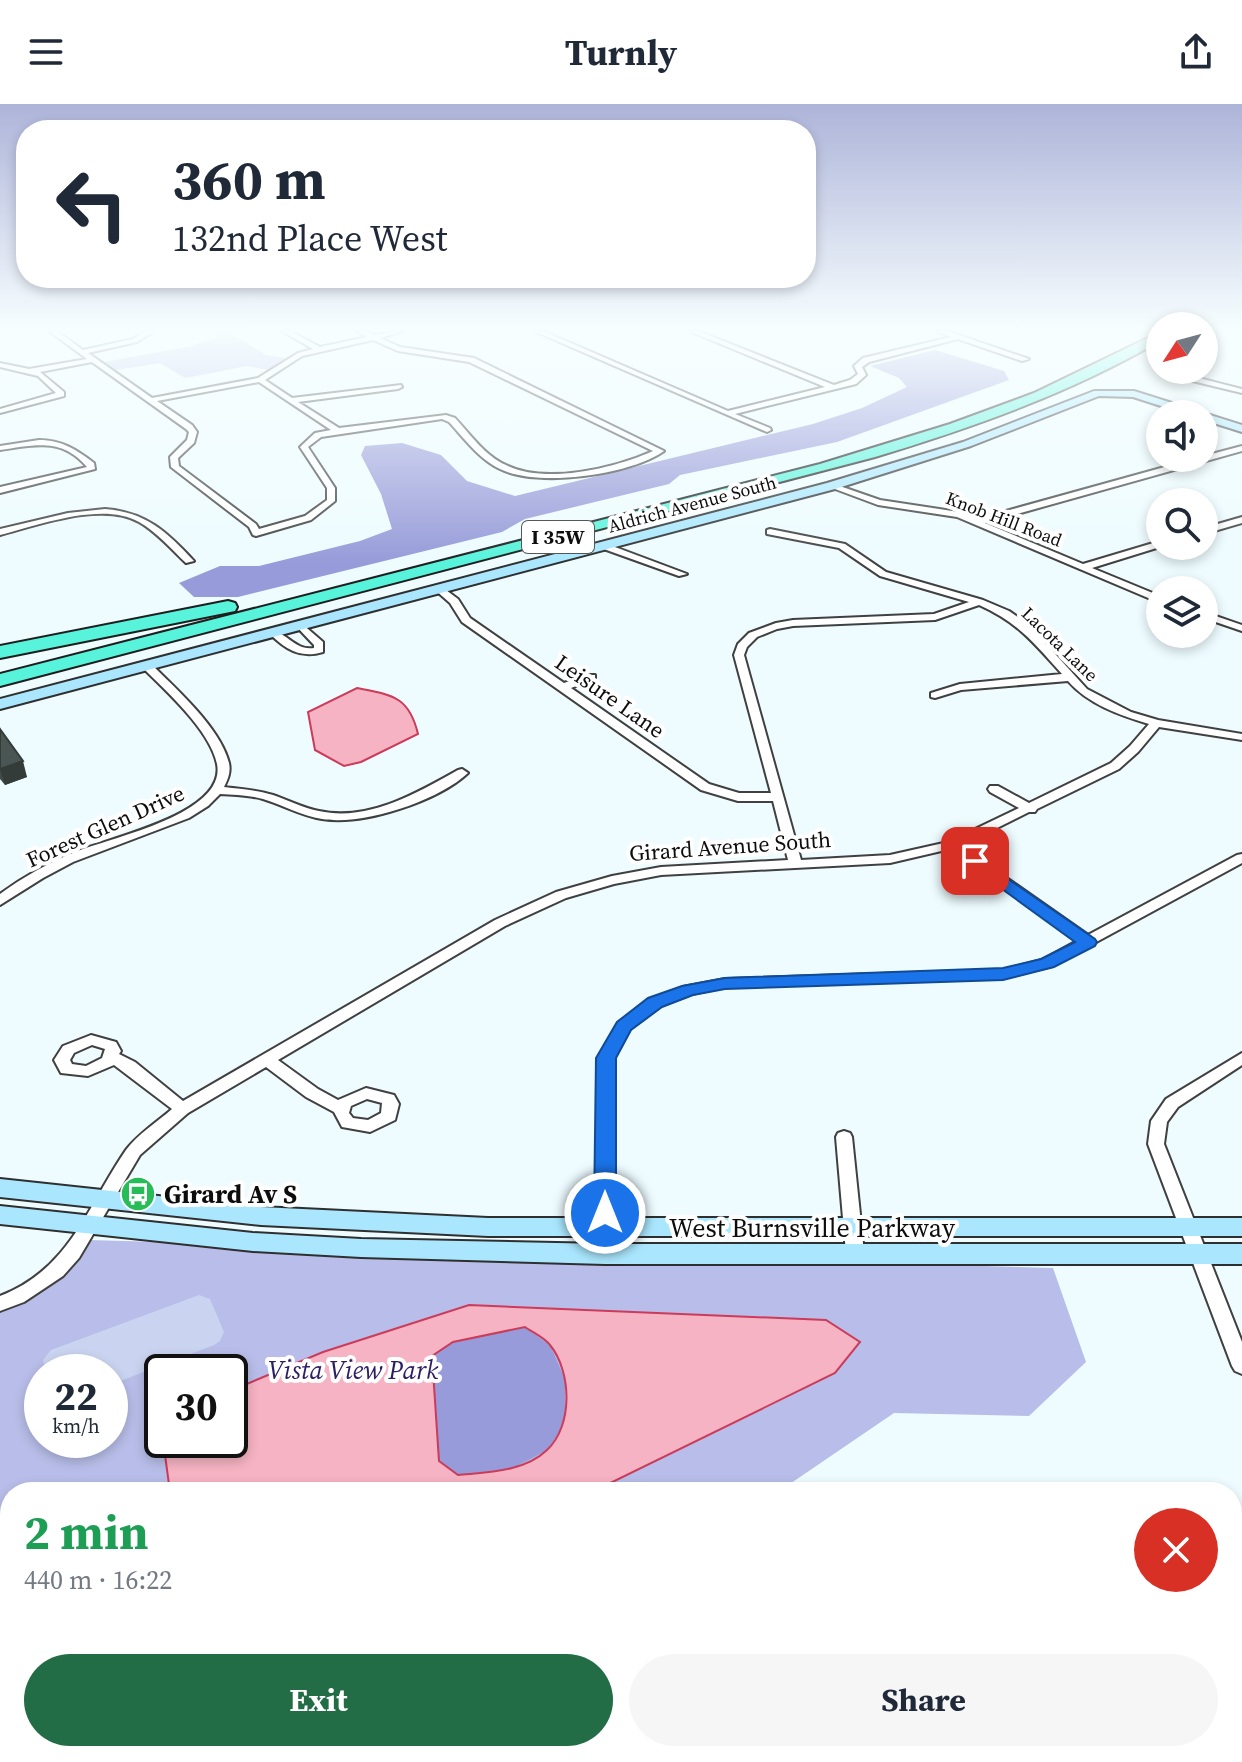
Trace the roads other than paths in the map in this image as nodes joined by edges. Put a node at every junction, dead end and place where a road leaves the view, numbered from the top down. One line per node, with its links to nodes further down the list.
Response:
1 (162, 408): 13 (street)
2 (304, 408): 13 (street)
3 (575, 408): 13 (street)
4 (717, 408): 9 (street)
5 (747, 408): 9 (street)
6 (974, 408): 33 (highway, I 35W)
7 (1001, 408): 35 (highway, I 35W)
8 (1064, 408): 16 (street, Aldrich Avenue South)
9 (728, 413): 12 (street)
10 (1218, 421): 11 (street)
11 (1242, 429)
12 (767, 430)
13 (338, 431)
14 (0, 448): 17 (street)
15 (1242, 448): 19 (street)
16 (831, 486): 19 (street, Knob Hill Road); 25 (street, Aldrich Avenue South)
17 (0, 490)
18 (1242, 520): 20 (street)
19 (978, 522): 28 (street, Knob Hill Road)
20 (1222, 526): 21 (street); 24 (street)
21 (1218, 527)
22 (0, 532): 27 (street)
23 (770, 532): 32 (street, Lacota Lane)
24 (1242, 533)
25 (604, 546): 29 (street); 30 (street, Aldrich Avenue South)
26 (1146, 548): 28 (street)
27 (189, 561)
28 (1084, 567): 31 (street, Knob Hill Road)
29 (682, 574)
30 (439, 589): 36 (street, Aldrich Avenue South); 45 (street, Leisure Lane)
31 (1146, 594)
32 (979, 602): 43 (street, Lacota Lane); 54 (street)
33 (244, 605): 39 (highway); 40 (highway, I 35W)
34 (1218, 620): 37 (street)
35 (221, 624): 44 (highway, I 35W); 46 (highway)
36 (301, 626): 38 (street, Aldrich Avenue South); 38 (street)
37 (1242, 628)
38 (274, 633): 41 (street, Aldrich Avenue South)
39 (0, 652)
40 (0, 665)
41 (146, 665): 48 (street, Aldrich Avenue South); 53 (street, Forest Glen Drive)
42 (591, 677): 45 (street)
43 (1070, 677): 47 (street); 49 (street, Lacota Lane)
44 (0, 680)
45 (563, 687): 54 (street, Leisure Lane)
46 (0, 688)
47 (935, 695)
48 (0, 704)
49 (1156, 723): 50 (street, Lacota Lane); 55 (street, Girard Avenue South)
50 (1242, 737)
51 (462, 773): 53 (street)
52 (994, 789): 55 (street)
53 (217, 790): 59 (street, Forest Glen Drive)
54 (778, 797): 58 (street)
55 (1031, 809): 56 (street, Girard Avenue South)
56 (952, 845): 58 (street, Girard Avenue South); 60 (street)
57 (1242, 858): 60 (street)
58 (796, 864): 63 (street, Girard Avenue South)
59 (0, 901)
60 (1088, 942): 74 (street)
61 (112, 1057): 64 (street)
62 (1242, 1058): 71 (street)
63 (266, 1059): 64 (street, Girard Avenue South); 65 (street)
64 (182, 1109): 68 (street, Girard Avenue South)
65 (341, 1109)
66 (844, 1137): 73 (street)
67 (0, 1188): 68 (street, West Burnsville Parkway)
68 (105, 1199): 70 (street, Girard Avenue South); 74 (street, West Burnsville Parkway)
69 (0, 1215): 70 (street, West Burnsville Parkway)
70 (89, 1225): 74 (street, West Burnsville Parkway); 77 (street, Girard Avenue South)
71 (1187, 1226): 72 (street, West Burnsville Parkway); 73 (street, West Burnsville Parkway); 75 (street)
72 (1242, 1227)
73 (854, 1240): 74 (street, West Burnsville Parkway); 75 (street, West Burnsville Parkway)
74 (604, 1241)
75 (1197, 1254): 76 (street, West Burnsville Parkway); 78 (street)
76 (1242, 1254)
77 (0, 1304)
78 (1242, 1366)

